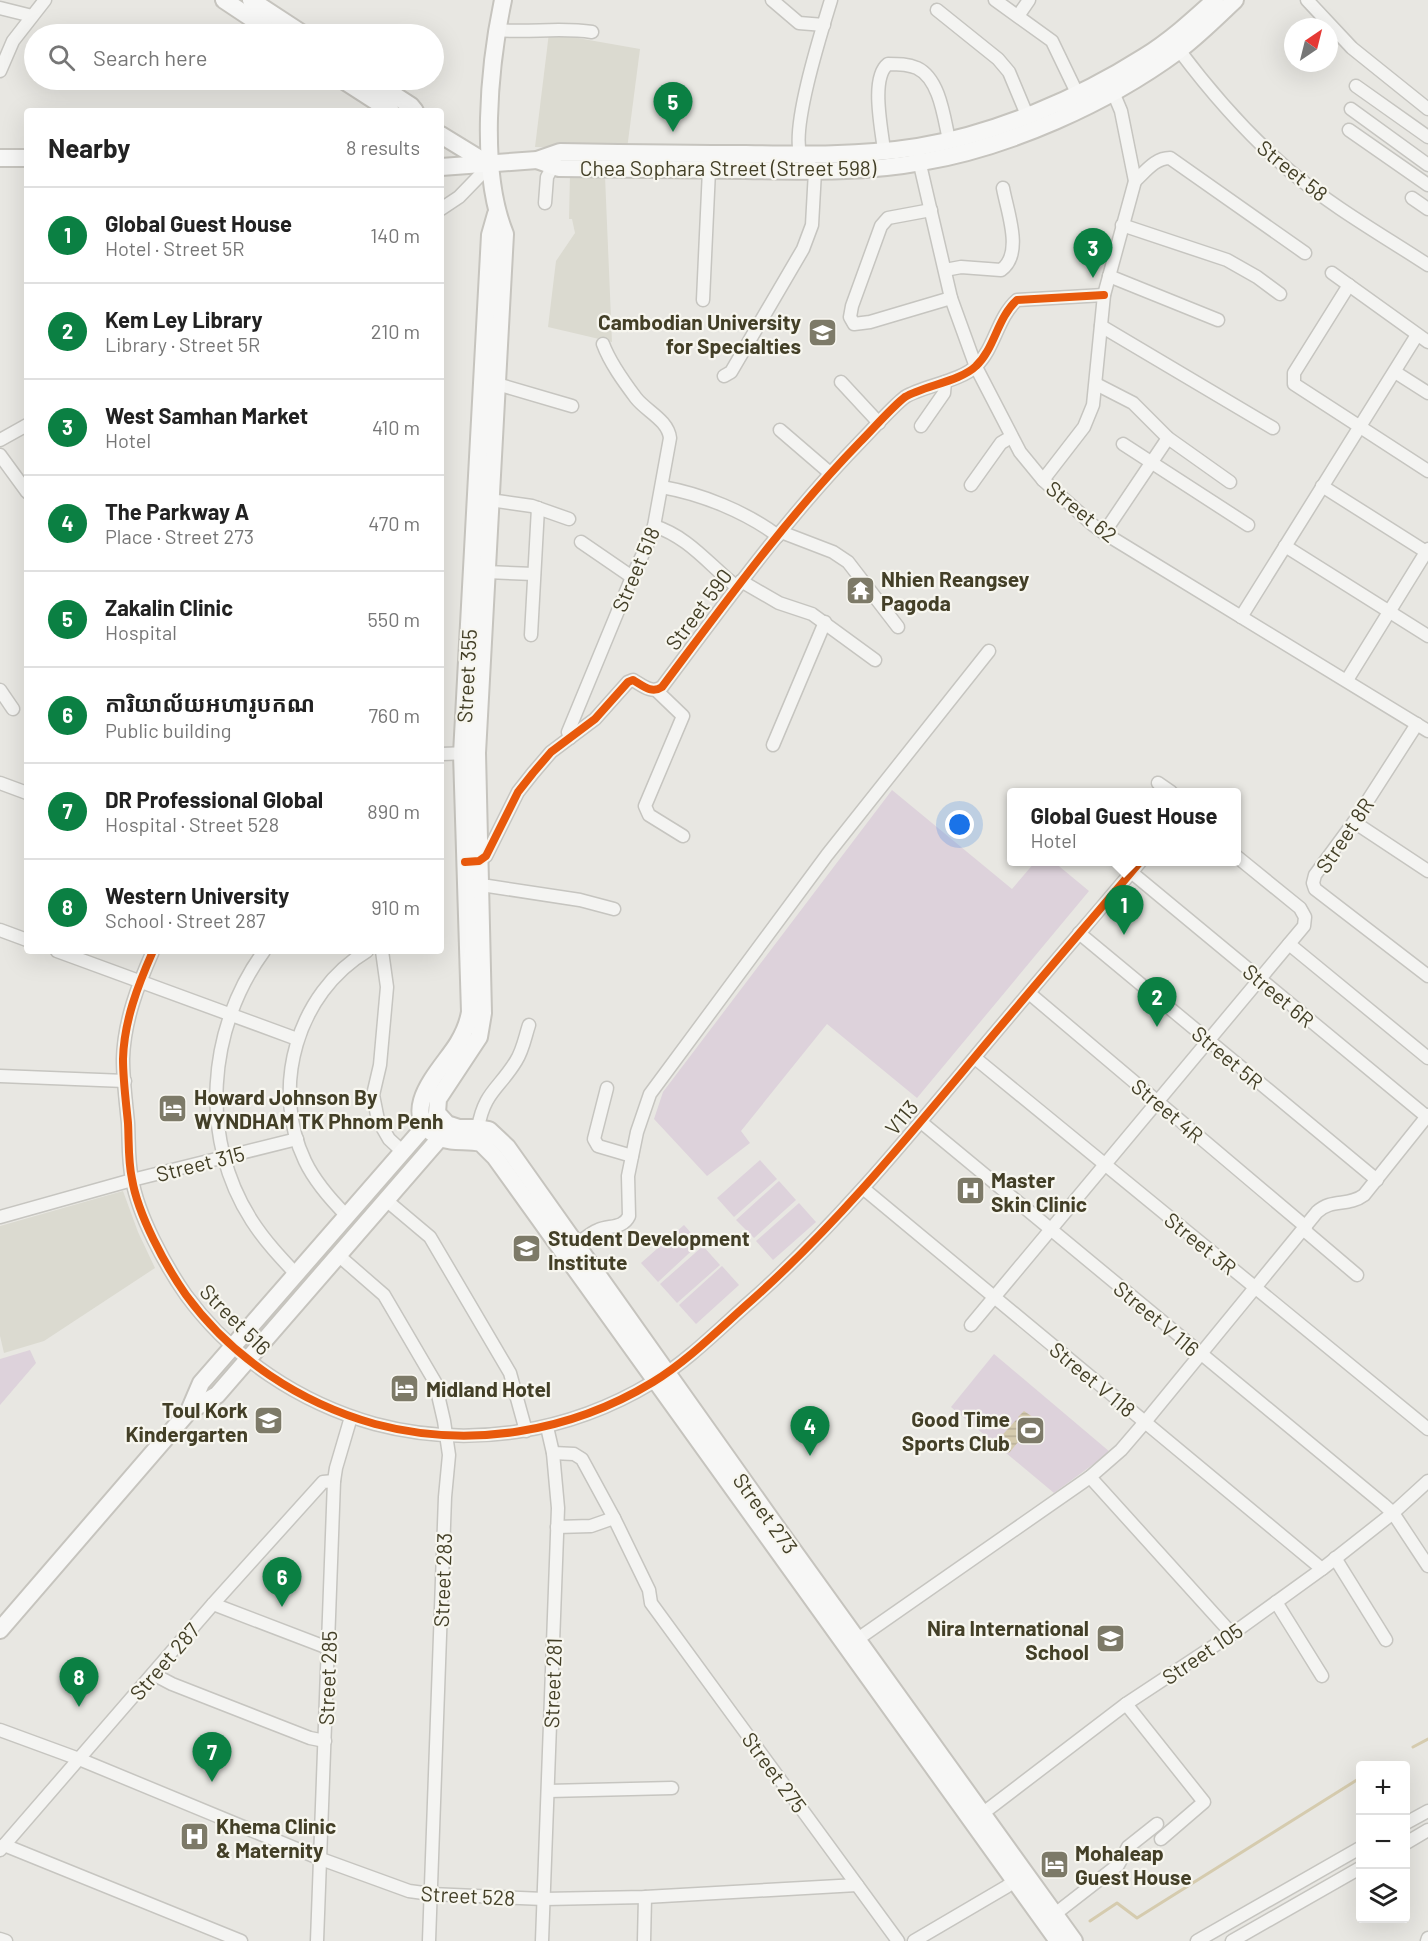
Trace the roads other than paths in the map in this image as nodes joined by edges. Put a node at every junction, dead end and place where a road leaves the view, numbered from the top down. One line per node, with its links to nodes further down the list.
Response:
1 (45, 0): 14 (street)
2 (224, 0): 17 (main road)
3 (251, 0): 18 (main road)
4 (503, 0): 21 (main road, Street 355)
5 (772, 0): 19 (street)
6 (831, 0): 19 (street)
7 (995, 0): 15 (street)
8 (1029, 0): 15 (street)
9 (1215, 0): 29 (main road, Chea Sophara Street (Street 598))
10 (1235, 0): 23 (main road, Chea Sophara Street (Street 598))
11 (1307, 0): 33 (street)
12 (0, 8): 14 (street)
13 (937, 10): 34 (street)
14 (32, 16): 16 (street)
15 (1018, 16): 29 (street)
16 (26, 24)
17 (260, 24)
18 (288, 24)
19 (824, 25): 42 (street)
20 (24, 27): 24 (street)
21 (497, 30): 22 (street); 47 (main road, Street 355)
22 (592, 32)
23 (1179, 50): 28 (main road, Chea Sophara Street (Street 598)); 63 (street, Street 58)
24 (0, 71)
25 (1356, 86): 38 (street)
26 (358, 90): 30 (main road)
27 (386, 90): 31 (main road)
28 (1113, 92): 43 (main road, Chea Sophara Street (Street 598)); 52 (street)
29 (1077, 93): 34 (main road, Chea Sophara Street (Street 598))
30 (386, 108)
31 (413, 108)
32 (1351, 109): 36 (street)
33 (1428, 109)
34 (1027, 115): 39 (main road, Chea Sophara Street (Street 598))
35 (1349, 130): 40 (street)
36 (1385, 134): 40 (street); 48 (street)
37 (444, 137): 47 (main road)
38 (1428, 137)
39 (949, 140): 41 (street); 43 (main road, Chea Sophara Street (Street 598))
40 (1374, 147): 53 (street)
41 (884, 151): 42 (main road, Chea Sophara Street (Street 598)); 43 (main road, Chea Sophara Street (Street 598))
42 (800, 155): 46 (main road, Chea Sophara Street (Street 598)); 51 (street)
43 (918, 155): 51 (main road, Chea Sophara Street (Street 598)); 59 (street, Street 62)
44 (0, 158): 45 (main road)
45 (24, 158)
46 (545, 163): 47 (main road, Chea Sophara Street (Street 598)); 50 (main road, Chea Sophara Street (Street 598)); 56 (street)
47 (490, 165): 49 (main road, Chea Sophara Street (Street 598)); 57 (street); 60 (main road, Street 355)
48 (1428, 165)
49 (444, 167)
50 (709, 170): 51 (main road, Chea Sophara Street (Street 598)); 71 (street)
51 (815, 171): 79 (street)
52 (1135, 181): 61 (street); 62 (street)
53 (1428, 185)
54 (1003, 188): 64 (street)
55 (1412, 198): 58 (street)
56 (546, 203)
57 (444, 207)
58 (1428, 209)
59 (931, 210): 64 (street, Street 62); 70 (street)
60 (496, 214): 82 (main road, Street 355); 135 (main road, Street 355)
61 (1122, 225): 66 (street); 68 (street)
62 (1305, 253)
63 (1428, 265)
64 (945, 270): 70 (street, Street 62)
65 (1332, 273): 67 (street)
66 (1109, 276): 69 (street); 72 (street)
67 (1349, 285): 74 (street); 90 (street)
68 (1280, 294)
69 (1104, 295): 73 (street); 77 (street)
70 (951, 298): 77 (street, Street 62)
71 (703, 300)
72 (1218, 320)
73 (1101, 326): 83 (street); 89 (street)
74 (1417, 335): 75 (street); 78 (street)
75 (1428, 342)
76 (603, 344): 105 (street, Street 518)
77 (976, 367): 81 (street, Street 590); 92 (street, Street 62)
78 (1395, 372): 84 (street); 90 (street)
79 (724, 376)
80 (841, 382): 86 (street)
81 (945, 382): 86 (street, Street 590); 87 (street)
82 (496, 384): 85 (street); 106 (main road, Street 355)
83 (1096, 384): 93 (street); 100 (street)
84 (1428, 393)
85 (572, 406)
86 (879, 423): 99 (street, Street 590)
87 (921, 426)
88 (24, 427): 94 (street)
89 (1273, 428)
90 (1359, 428): 98 (street); 103 (street)
91 (780, 430): 99 (street)
92 (1011, 437): 100 (street, Street 62); 102 (street)
93 (1168, 438): 97 (street); 101 (street)
94 (0, 440)
95 (1123, 444): 97 (street)
96 (0, 455): 104 (street)
97 (1152, 463): 109 (street); 111 (street)
98 (1428, 471)
99 (830, 473): 112 (street, Street 590)
100 (1043, 480): 111 (street, Street 62)
101 (1230, 482)
102 (971, 485)
103 (1322, 486): 114 (street); 115 (street)
104 (24, 488)
105 (662, 488): 110 (street, Street 518); 112 (street)
106 (490, 500): 107 (street); 116 (main road, Street 355)
107 (538, 508): 108 (street); 117 (street)
108 (569, 519)
109 (1248, 525)
110 (654, 526): 118 (street, Street 518); 119 (street)
111 (1104, 533): 121 (street, Street 62)
112 (780, 534): 119 (street, Street 590); 123 (street)
113 (581, 542): 118 (street)
114 (1285, 546): 120 (street); 121 (street)
115 (1427, 551): 120 (street)
116 (486, 572): 117 (street); 135 (main road, Street 355)
117 (534, 574): 124 (street)
118 (632, 577): 133 (street, Street 518)
119 (739, 584): 122 (street); 130 (street, Street 590)
120 (1389, 612): 125 (street); 128 (street)
121 (1241, 617): 128 (street, Street 62)
122 (825, 622): 127 (street); 134 (street)
123 (898, 627)
124 (531, 635)
125 (1428, 636)
126 (989, 651): 179 (street)
127 (875, 660)
128 (1347, 680): 132 (street, Street 62)
129 (0, 690): 131 (street)
130 (657, 691): 133 (street); 142 (street)
131 (13, 709)
132 (1423, 727): 141 (street, Street 8R)
133 (570, 738): 144 (street)
134 (773, 744)
135 (469, 753): 136 (street); 144 (main road, Street 355)
136 (444, 754)
137 (0, 783): 140 (street)
138 (1158, 783): 139 (street)
139 (1165, 788)
140 (24, 792)
141 (1354, 822): 147 (street); 159 (street, Street 8R)
142 (683, 836)
143 (1241, 860): 153 (street)
144 (472, 862): 148 (main road, Street 355)
145 (1136, 866): 146 (street, V113)
146 (1131, 872): 151 (street, V113); 160 (street, Street 6R)
147 (1428, 872)
148 (473, 886): 149 (street); 175 (main road, Street 355)
149 (615, 909)
150 (0, 930): 152 (street)
151 (1079, 933): 162 (street, V113); 166 (street, Street 5R)
152 (24, 939)
153 (1289, 944): 160 (street); 168 (street)
154 (65, 954): 161 (street)
155 (152, 954): 161 (street, Street 516)
156 (262, 954): 163 (street)
157 (363, 954): 165 (street)
158 (382, 954): 178 (street)
159 (1428, 976)
160 (1260, 980): 166 (street); 173 (street, Street 6R)
161 (140, 981): 163 (street); 170 (street, Street 516)
162 (1029, 993): 167 (street, V113); 172 (street, Street 4R)
163 (230, 1014): 165 (street); 180 (street)
164 (529, 1025): 176 (street)
165 (297, 1039): 177 (street)
166 (1209, 1041): 172 (street); 183 (street, Street 5R)
167 (975, 1058): 174 (street, V113); 181 (street, Street 3R)
168 (1428, 1058)
169 (0, 1076): 170 (street)
170 (125, 1081): 182 (street, Street 516)
171 (607, 1088): 179 (street)
172 (1158, 1102): 181 (street); 188 (street, Street 4R)
173 (1427, 1116): 183 (street)
174 (921, 1122): 184 (street, V113); 189 (street, Street V 116)
175 (438, 1126): 176 (main road, Street 273); 178 (main road); 185 (main road); 200 (main road, Street 273)
176 (478, 1128): 190 (main road, Street 273)
177 (297, 1139): 180 (street, Street 315); 186 (street)
178 (403, 1152): 186 (main road)
179 (632, 1156): 190 (street)
180 (224, 1157): 182 (street, Street 315); 192 (street)
181 (1106, 1165): 189 (street); 194 (street, Street 3R)
182 (132, 1180): 187 (street, Street 315); 197 (street, Street 516)
183 (1377, 1180): 188 (street)
184 (864, 1189): 195 (street, Street V 118); 200 (street, V113)
185 (386, 1200): 191 (main road); 206 (street)
186 (347, 1216): 192 (main road)
187 (0, 1217)
188 (1305, 1228): 193 (street, Street 4R); 194 (street)
189 (1051, 1230): 195 (street); 198 (street, Street V 116)
190 (577, 1244): 200 (main road, Street 273)
191 (338, 1255): 199 (main road); 207 (street, Street 283)
192 (296, 1274): 197 (main road)
193 (1357, 1275)
194 (1255, 1287): 198 (street); 205 (street, Street 3R)
195 (995, 1297): 196 (street); 203 (street, Street V 118)
196 (971, 1325)
197 (233, 1347): 199 (street, Street 516); 201 (main road)
198 (1202, 1355): 203 (street); 212 (street, Street V 116)
199 (248, 1360): 201 (main road); 202 (street, Street 516)
200 (660, 1377): 204 (street, Street 516); 223 (main road, Street 273)
201 (189, 1411): 220 (main road)
202 (351, 1417): 207 (street, Street 516); 210 (street, Street 285)
203 (1146, 1422): 209 (street); 217 (street, Street V 118)
204 (547, 1427): 206 (street, Street 516); 208 (street, Street 281)
205 (1428, 1429)
206 (526, 1431): 207 (street, Street 516)
207 (446, 1436): 246 (street, Street 283)
208 (553, 1453): 213 (street, Street 275); 214 (street, Street 281)
209 (1090, 1477): 221 (street); 223 (street)
210 (334, 1481): 219 (street, Street 287); 224 (street, Street 285)
211 (1428, 1481): 212 (street, Street 105)
212 (1393, 1513): 215 (street, Street 105); 216 (street, Street V 116)
213 (614, 1518): 214 (street); 245 (street, Street 275)
214 (557, 1527): 232 (street, Street 281)
215 (1335, 1558): 217 (street, Street 105); 222 (street)
216 (1428, 1566)
217 (1322, 1569): 218 (street, Street 105)
218 (1276, 1602): 221 (street, Street 105); 226 (street)
219 (213, 1604): 224 (street); 225 (street, Street 287)
220 (0, 1630)
221 (1232, 1634): 227 (street, Street 105)
222 (1386, 1640)
223 (852, 1643): 234 (main road, Street 273)
224 (328, 1648): 229 (street, Street 285)
225 (153, 1674): 229 (street); 230 (street, Street 287)
226 (1322, 1676)
227 (1126, 1704): 234 (street, Street 105); 238 (street)
228 (0, 1730): 230 (street, Street 528)
229 (325, 1742): 242 (street, Street 285)
230 (79, 1759): 240 (street, Street 287); 242 (street, Street 528)
231 (672, 1788): 232 (street)
232 (548, 1791): 248 (street, Street 281)
233 (1428, 1810): 235 (street)
234 (977, 1818): 244 (main road, Street 273)
235 (1410, 1821)
236 (1157, 1824): 249 (street)
237 (1428, 1830): 239 (street)
238 (1161, 1839)
239 (1410, 1841)
240 (2, 1848): 252 (street)
241 (1356, 1850): 261 (street)
242 (321, 1859): 246 (street, Street 528); 253 (street, Street 285)
243 (1358, 1869): 262 (street)
244 (1020, 1877): 249 (main road, Street 273); 258 (street); 259 (main road, Street 273)
245 (857, 1885): 247 (street, Street 528); 257 (street, Street 275)
246 (431, 1894): 248 (street, Street 528); 254 (street, Street 283)
247 (645, 1897): 248 (street, Street 528); 256 (street)
248 (544, 1899): 255 (street, Street 281)
249 (1055, 1914): 260 (main road, Street 273)
250 (0, 1939): 251 (street)
251 (6, 1941)
252 (241, 1941)
253 (317, 1941)
254 (429, 1941)
255 (542, 1941)
256 (644, 1941)
257 (898, 1941)
258 (914, 1941)
259 (1058, 1941)
260 (1074, 1941)
261 (1197, 1941)
262 (1232, 1941)

